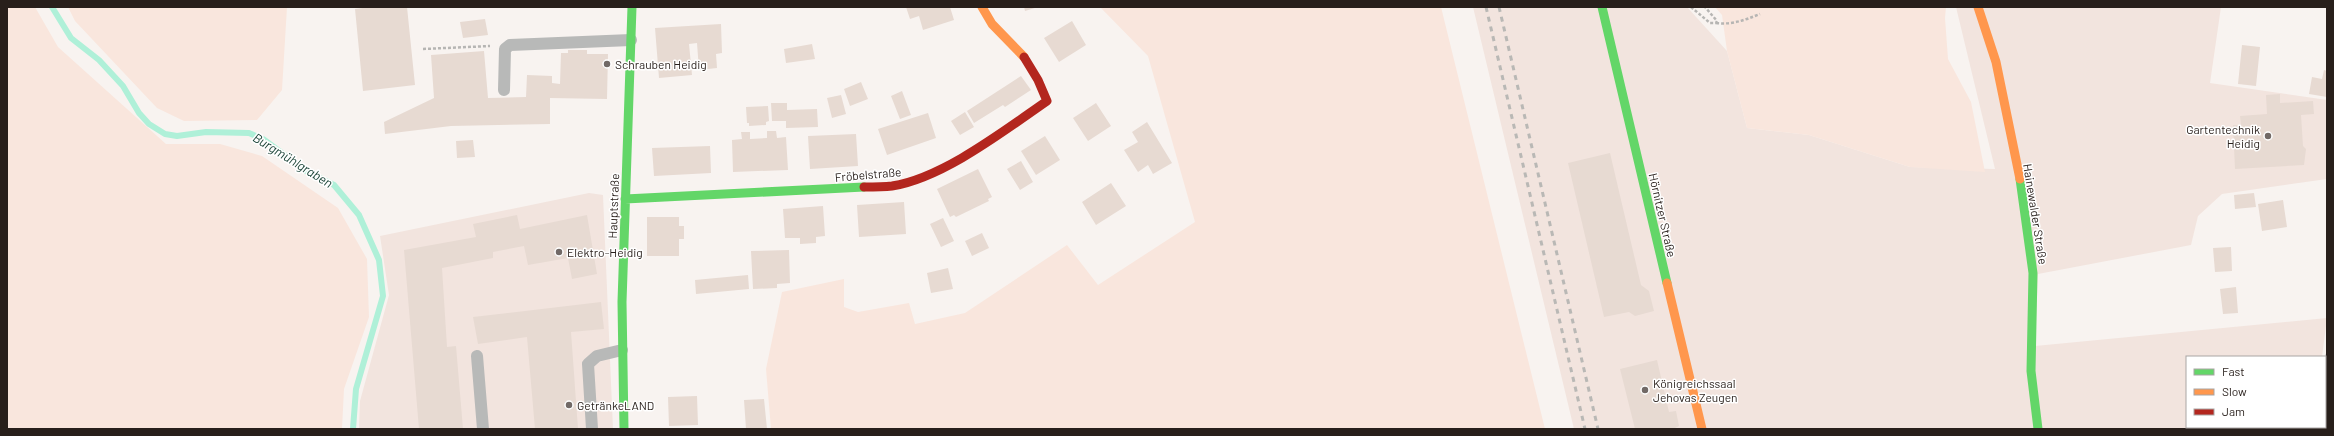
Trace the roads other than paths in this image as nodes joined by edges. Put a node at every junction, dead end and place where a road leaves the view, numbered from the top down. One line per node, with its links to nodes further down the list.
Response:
1 (632, 7): 5 (street, Hauptstraße)
2 (982, 7): 7 (street, Fröbelstraße)
3 (1602, 7): 14 (street, Hörnitzer Straße)
4 (1978, 7): 15 (street, Hainewalder Straße)
5 (631, 40): 6 (lane); 7 (street, Hauptstraße)
6 (504, 90)
7 (625, 200): 8 (street, Hauptstraße)
8 (622, 350): 12 (lane); 13 (street, Hauptstraße)
9 (477, 356): 11 (lane)
10 (2327, 424): 16 (street)
11 (483, 429)
12 (592, 429)
13 (624, 429)
14 (1702, 429)
15 (2038, 429)
16 (2326, 429)

